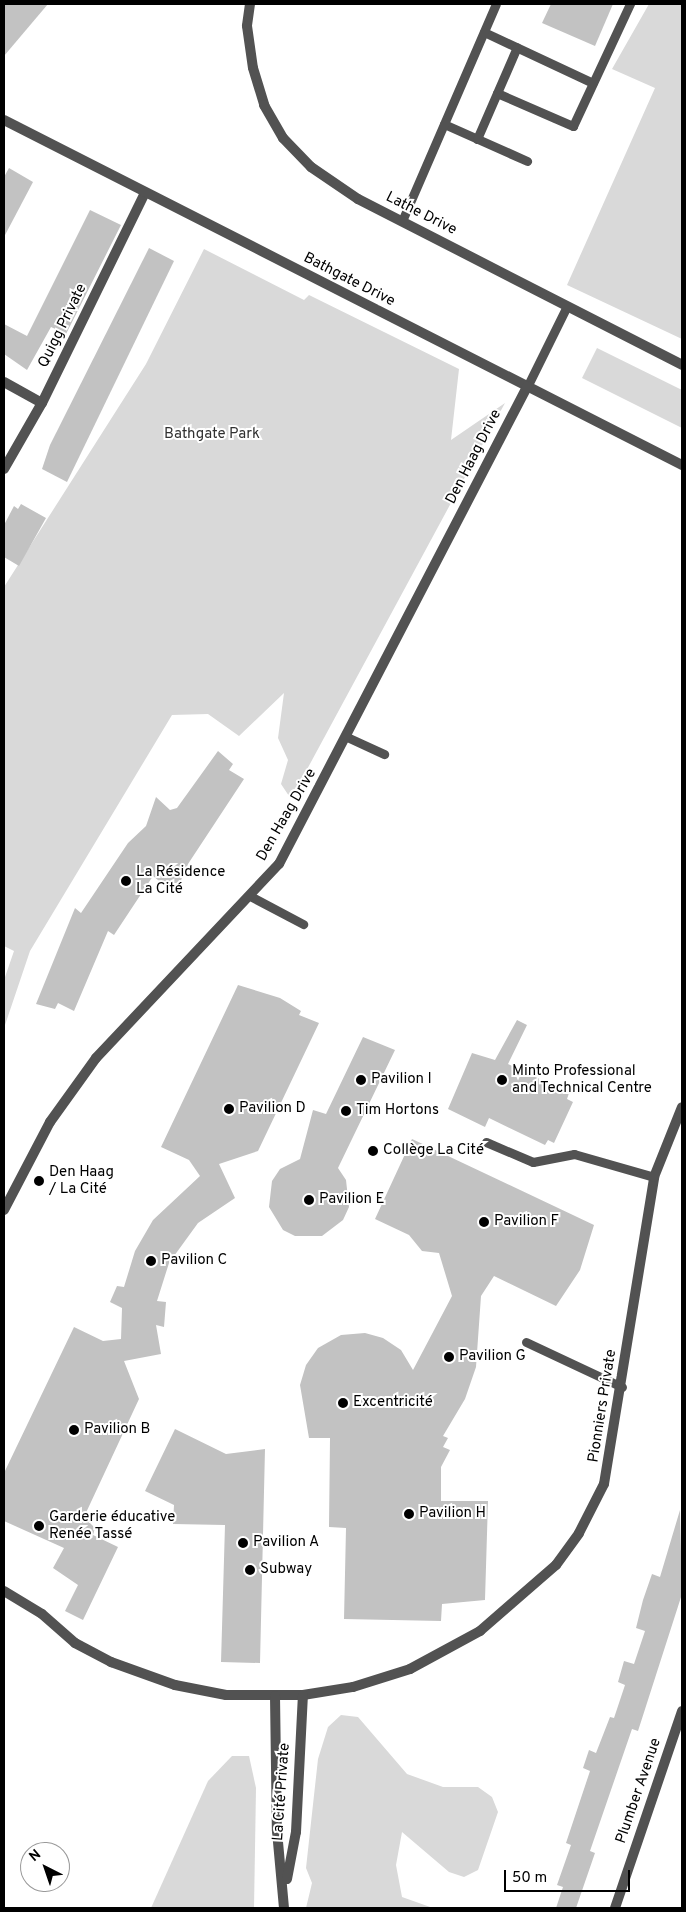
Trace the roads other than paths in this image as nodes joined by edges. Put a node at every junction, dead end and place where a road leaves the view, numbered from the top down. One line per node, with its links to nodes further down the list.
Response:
1 (250, 4): 13 (street, Lathe Drive)
2 (496, 4): 4 (lane)
3 (630, 4): 6 (lane)
4 (484, 32): 5 (lane); 9 (lane)
5 (517, 47): 6 (lane); 7 (lane)
6 (593, 83): 7 (lane)
7 (497, 93): 10 (lane)
8 (4, 120): 12 (street, Bathgate Drive)
9 (444, 124): 10 (lane); 13 (lane)
10 (477, 139): 11 (lane)
11 (527, 161)
12 (144, 193): 17 (street, Bathgate Drive); 18 (street, Quigg Private)
13 (402, 221): 14 (street, Lathe Drive)
14 (567, 306): 15 (street, Lathe Drive); 17 (lane)
15 (682, 365)
16 (4, 382): 18 (street)
17 (527, 386): 19 (street, Bathgate Drive); 21 (street, Den Haag Drive)
18 (42, 403): 20 (street, Quigg Private)
19 (682, 465)
20 (4, 469)
21 (347, 737): 22 (lane); 23 (street, Den Haag Drive)
22 (384, 754)
23 (252, 896): 24 (lane); 28 (street, Den Haag Drive)
24 (303, 924)
25 (682, 1107): 27 (street, Pionniers Private)
26 (486, 1142): 27 (lane)
27 (654, 1178): 30 (street, Pionniers Private)
28 (4, 1210)
29 (526, 1342): 30 (lane)
30 (622, 1387): 32 (street, Pionniers Private)
31 (4, 1591): 33 (street, Pionniers Private)
32 (303, 1695): 33 (street, Pionniers Private); 35 (street, La Cité Private)
33 (275, 1696): 35 (street, La Cité Private)
34 (682, 1714): 37 (street, Plumber Avenue)
35 (285, 1889): 36 (street, La Cité Private)
36 (284, 1908)
37 (617, 1908)

